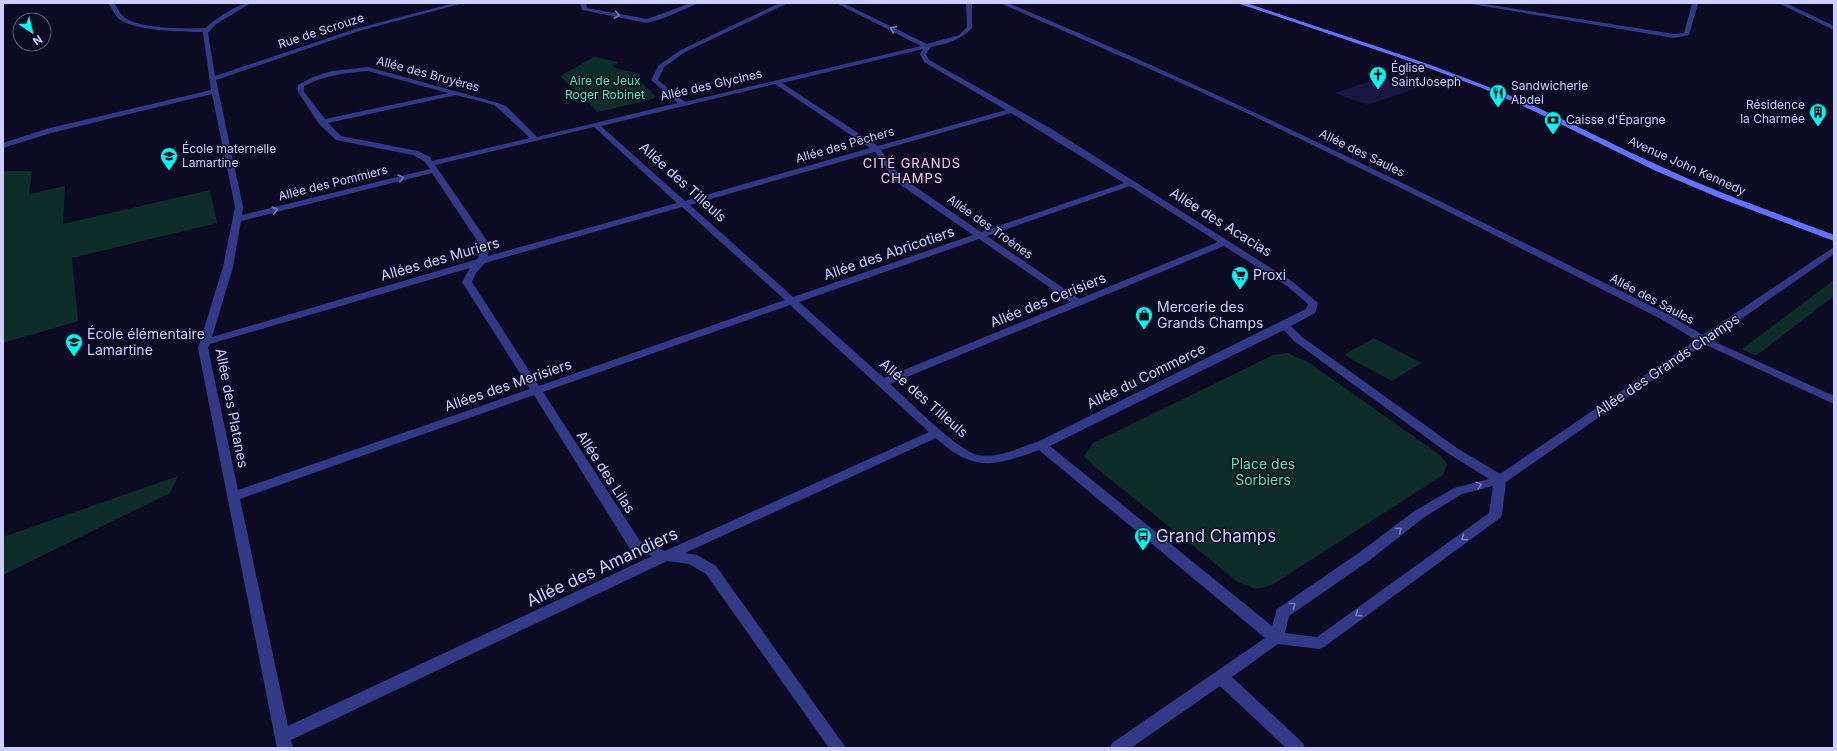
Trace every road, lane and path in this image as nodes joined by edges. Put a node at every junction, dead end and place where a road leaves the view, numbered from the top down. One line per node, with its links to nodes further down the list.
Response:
1 (111, 3): 15 (street)
2 (248, 3): 15 (street)
3 (461, 3): 17 (street, Rue de Scrouze)
4 (584, 3): 5 (street, one-way to 5)
5 (696, 3)
6 (785, 3): 21 (street)
7 (840, 3): 16 (street, one-way to 7)
8 (969, 3): 16 (street, Allée des Glycines)
9 (1003, 3): 40 (street, Allée des Saules)
10 (1468, 3): 13 (street)
11 (1781, 3): 14 (street)
12 (1244, 4): 33 (main road, Avenue John Kennedy)
13 (1694, 4)
14 (1834, 28)
15 (206, 30): 17 (street, Allée des Platanes)
16 (928, 46): 18 (street, Allée des Glycines); 22 (street, Allée des Acacias)
17 (212, 78): 19 (street, Allée des Platanes)
18 (776, 82): 21 (street, Allée des Glycines); 27 (street, Allée des Troènes)
19 (214, 91): 26 (street); 31 (street, Allée des Platanes)
20 (456, 93): 23 (street); 23 (street, Allée des Bruyères); 25 (street, Allée des Bruyères)
21 (683, 104): 24 (street, Allée des Glycines)
22 (1013, 110): 27 (street, Allée des Pêchers); 29 (street, Allée des Acacias)
23 (322, 122): 28 (street, Allée des Bruyères)
24 (596, 125): 25 (street, Allée des Glycines); 30 (street, Allée des Tilleuls)
25 (535, 139): 28 (street, Allée des Glycines)
26 (3, 146)
27 (877, 149): 30 (street, Allée des Pêchers); 32 (street, Allée des Troènes)
28 (433, 167): 31 (street, Allée des Pommiers, one-way to 28); 36 (street)
29 (1131, 183): 32 (street, Allée des Abricotiers); 34 (street, Allée des Acacias)
30 (683, 204): 36 (street, Allées des Muriers); 37 (street, Allée des Tilleuls)
31 (237, 219): 41 (street, Allée des Platanes)
32 (982, 235): 37 (street, Allée des Abricotiers); 38 (street, Allée des Troènes)
33 (1834, 238)
34 (1225, 243): 38 (street, Allée des Cerisiers); 39 (street, Allée des Acacias)
35 (1834, 250): 40 (street, Allée des Grands Champs)
36 (482, 261): 41 (street, Allées des Muriers); 43 (street, Allée des Lilas)
37 (792, 301): 42 (street, Allée des Tilleuls); 43 (street, Allées des Merisiers)
38 (1078, 303): 42 (street, Allée des Cerisiers)
39 (1285, 325): 46 (street, Allée du Commerce); 47 (street)
40 (1703, 340): 44 (street, Allée des Saules); 47 (street, Allée des Grands Champs)
41 (205, 342): 48 (street, Allée des Platanes)
42 (882, 383): 45 (street, Allée des Tilleuls)
43 (536, 391): 48 (street, Allées des Merisiers); 49 (street, Allée des Lilas)
44 (1834, 400)
45 (937, 433): 46 (street, Allée des Tilleuls); 49 (street, Allée des Amandiers)
46 (1041, 445): 50 (street)
47 (1500, 480): 50 (street, Allée des Grands Champs, one-way to 47); 50 (street, one-way to 50)
48 (234, 496): 52 (street, Allée des Platanes)
49 (666, 556): 52 (street, Allée des Amandiers); 53 (street, Allée des Lilas)
50 (1276, 638): 51 (street)
51 (1221, 677): 54 (street); 55 (street)
52 (284, 742)
53 (838, 748)
54 (1118, 748)
55 (1297, 748)

